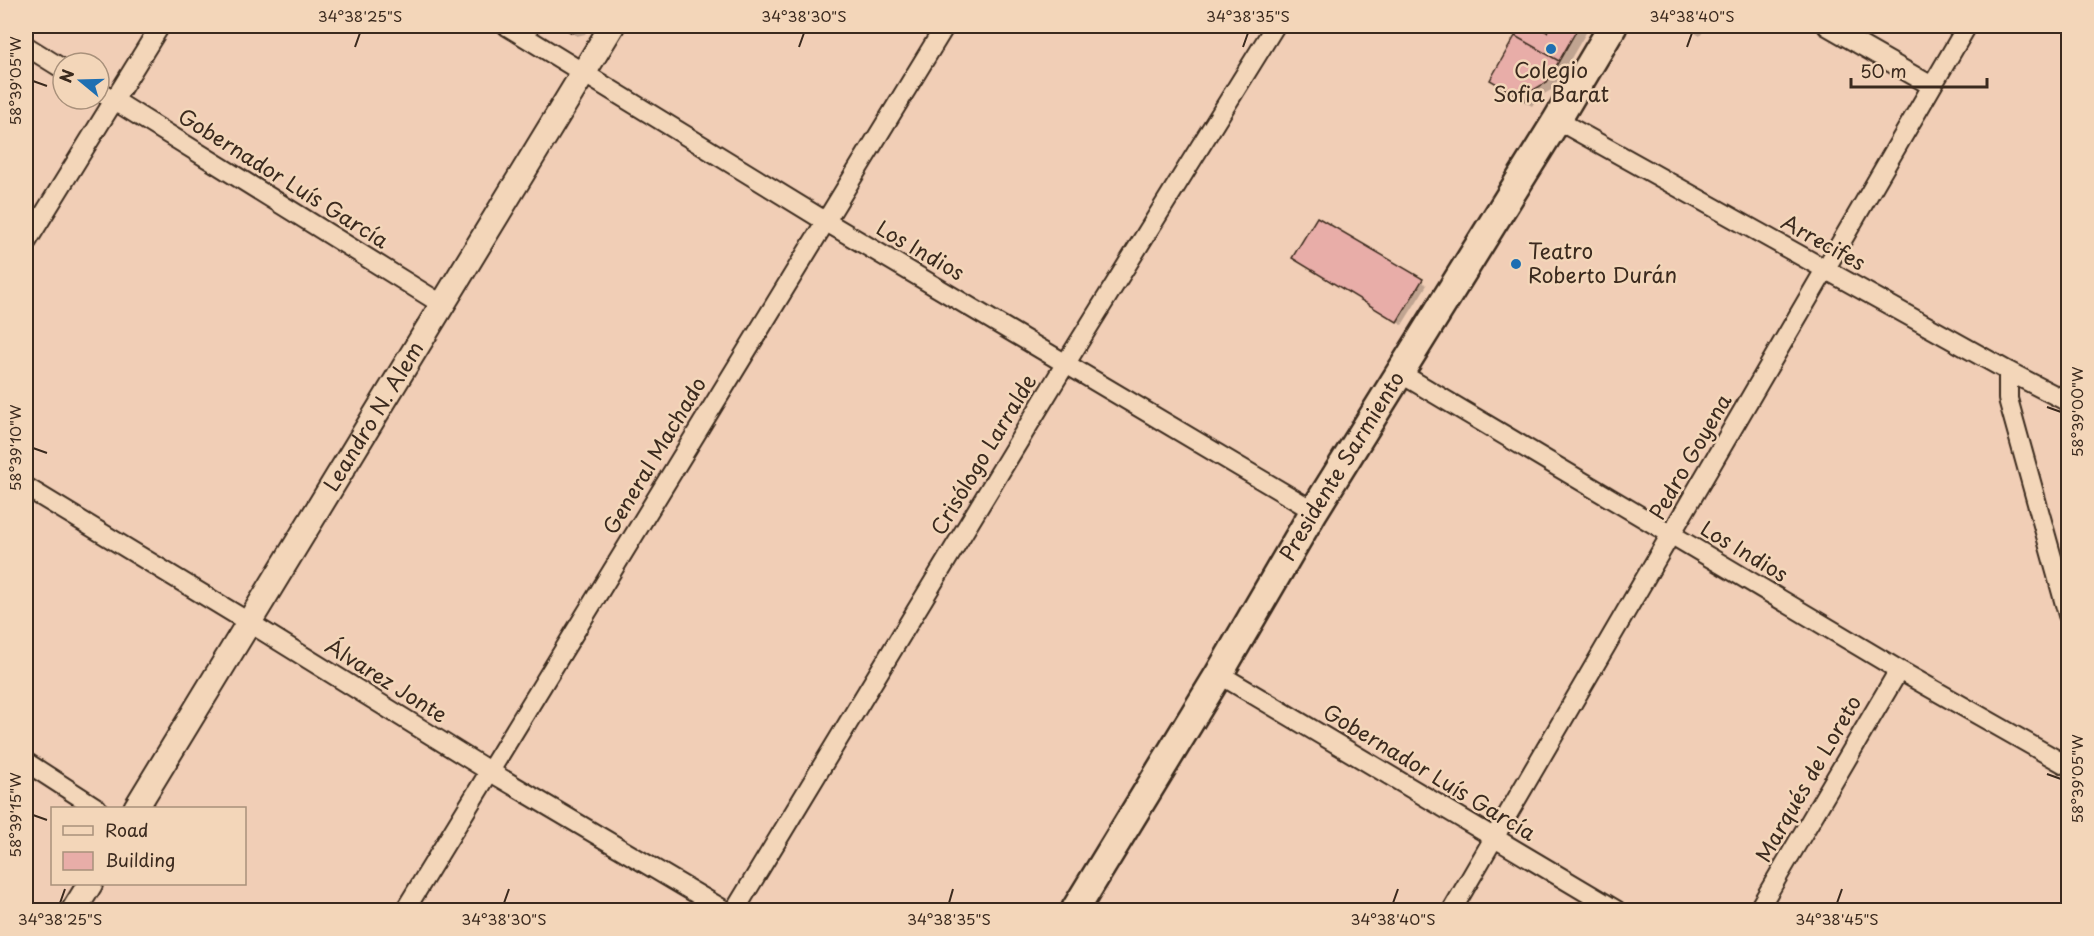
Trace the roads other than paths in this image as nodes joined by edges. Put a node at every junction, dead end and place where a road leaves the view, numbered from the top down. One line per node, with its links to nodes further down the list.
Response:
1 (160, 26): 14 (street)
2 (507, 26): 11 (street, Los Indios)
3 (612, 26): 11 (street, Leandro N. Alem)
4 (945, 26): 16 (street, General Machado)
5 (1275, 26): 20 (street, Crisólogo Larralde)
6 (1613, 26): 15 (main road, Presidente Sarmiento)
7 (1827, 26): 12 (street)
8 (1967, 26): 12 (street, Pedro Goyena)
9 (26, 46): 10 (street)
10 (51, 62)
11 (584, 72): 16 (street, Los Indios); 19 (street, Leandro N. Alem)
12 (1932, 86): 18 (street, Pedro Goyena)
13 (111, 98): 14 (street, Gobernador Luís García)
14 (115, 101): 17 (street); 19 (street, Gobernador Luís García)
15 (1557, 120): 18 (street, Arrecifes); 22 (main road, Presidente Sarmiento)
16 (825, 221): 20 (street, Los Indios); 33 (street, General Machado)
17 (26, 243)
18 (1826, 271): 21 (street, Arrecifes); 26 (street, Pedro Goyena)
19 (444, 305): 28 (street, Leandro N. Alem)
20 (1066, 363): 25 (street, Los Indios); 41 (street, Crisólogo Larralde)
21 (2008, 372): 23 (street, Arrecifes); 27 (street)
22 (1400, 373): 25 (main road, Presidente Sarmiento); 26 (street, Los Indios)
23 (2068, 402)
24 (26, 487): 28 (street, Álvarez Jonte)
25 (1314, 511): 30 (main road, Presidente Sarmiento)
26 (1671, 535): 29 (street, Los Indios); 36 (street, Pedro Goyena)
27 (2068, 615)
28 (250, 623): 33 (street, Álvarez Jonte); 35 (street, Leandro N. Alem)
29 (1899, 670): 32 (street, Los Indios); 45 (street, Marqués de Loreto)
30 (1219, 674): 36 (street, Gobernador Luís García); 42 (main road, Presidente Sarmiento)
31 (26, 762): 34 (street)
32 (2068, 766)
33 (489, 771): 39 (street, General Machado); 40 (street, Álvarez Jonte)
34 (96, 807)
35 (137, 807)
36 (1495, 840): 43 (street, Pedro Goyena); 44 (street, Gobernador Luís García)
37 (89, 885): 38 (street)
38 (74, 910)
39 (405, 910)
40 (724, 910)
41 (735, 910)
42 (1076, 910)
43 (1452, 910)
44 (1616, 910)
45 (1758, 910)

